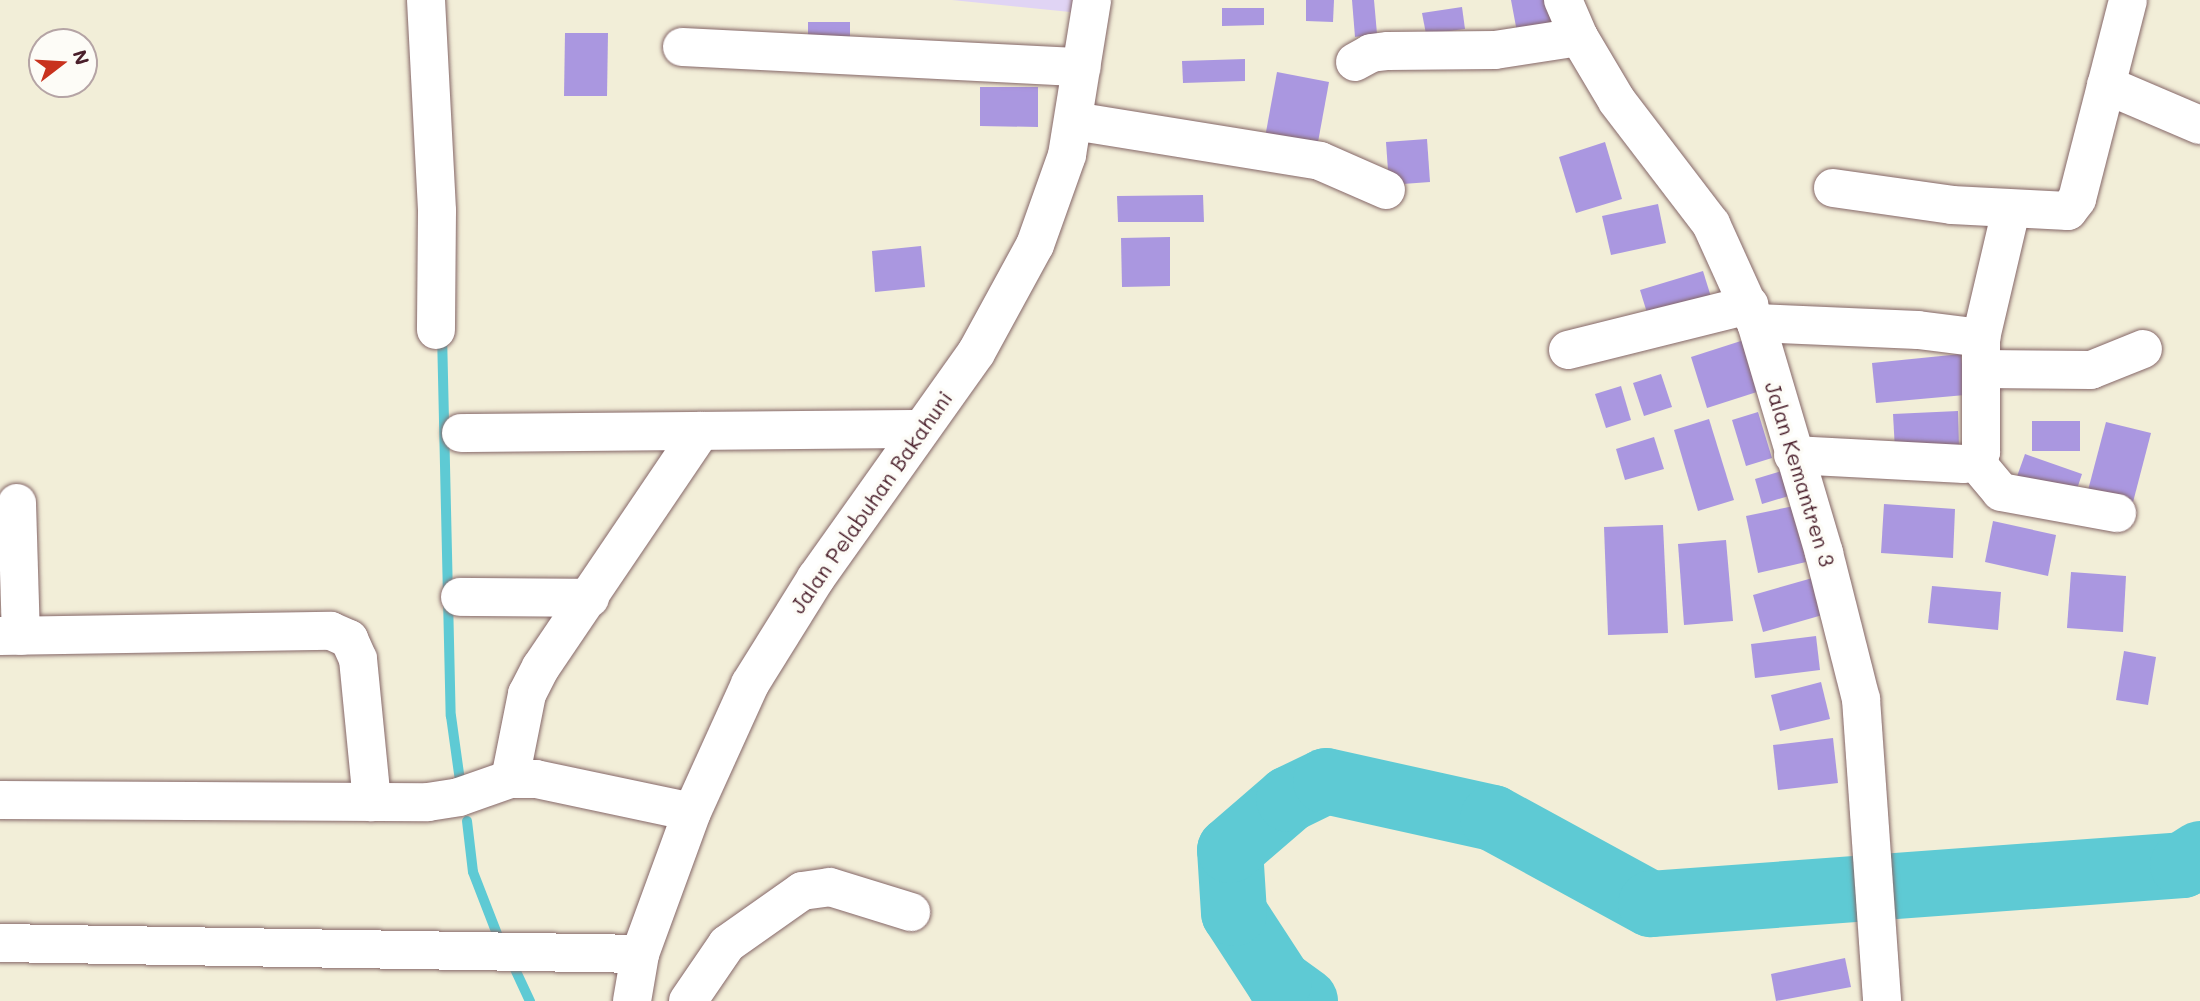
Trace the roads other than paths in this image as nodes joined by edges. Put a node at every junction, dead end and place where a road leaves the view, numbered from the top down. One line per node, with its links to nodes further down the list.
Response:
1 (426, 0): 16 (street)
2 (1093, 0): 8 (street, Jalan Pelabuhan Bakahuni)
3 (1563, 0): 5 (street, Jalan Kemantren 3)
4 (2128, 0): 9 (street)
5 (1578, 37): 7 (street); 15 (street, Jalan Kemantren 3)
6 (682, 47): 8 (street)
7 (1355, 62)
8 (1082, 67): 10 (street, Jalan Pelabuhan Bakahuni)
9 (2106, 85): 11 (street); 14 (street)
10 (1074, 121): 13 (street); 20 (street, Jalan Pelabuhan Bakahuni)
11 (2200, 125)
12 (1833, 188): 14 (street)
13 (1386, 190)
14 (2011, 209): 19 (street)
15 (1752, 314): 18 (street); 19 (street); 23 (street, Jalan Kemantren 3)
16 (436, 330)
17 (2143, 349): 19 (street)
18 (1568, 350)
19 (1982, 353): 24 (street)
20 (920, 429): 21 (street); 33 (street, Jalan Pelabuhan Bakahuni)
21 (701, 431): 22 (street); 28 (street)
22 (461, 433)
23 (1793, 455): 24 (street); 39 (street, Jalan Kemantren 3)
24 (1975, 461): 26 (street)
25 (17, 503): 29 (street)
26 (2116, 513)
27 (460, 597): 28 (street)
28 (590, 598): 30 (street)
29 (10, 636): 32 (street)
30 (510, 779): 32 (street); 33 (street)
31 (0, 800): 32 (street)
32 (372, 802)
33 (692, 812): 36 (street, Jalan Pelabuhan Bakahuni)
34 (911, 912): 38 (street)
35 (0, 943): 36 (street)
36 (640, 954): 37 (street, Jalan Pelabuhan Bakahuni)
37 (632, 1001)
38 (688, 1001)
39 (1882, 1001)

